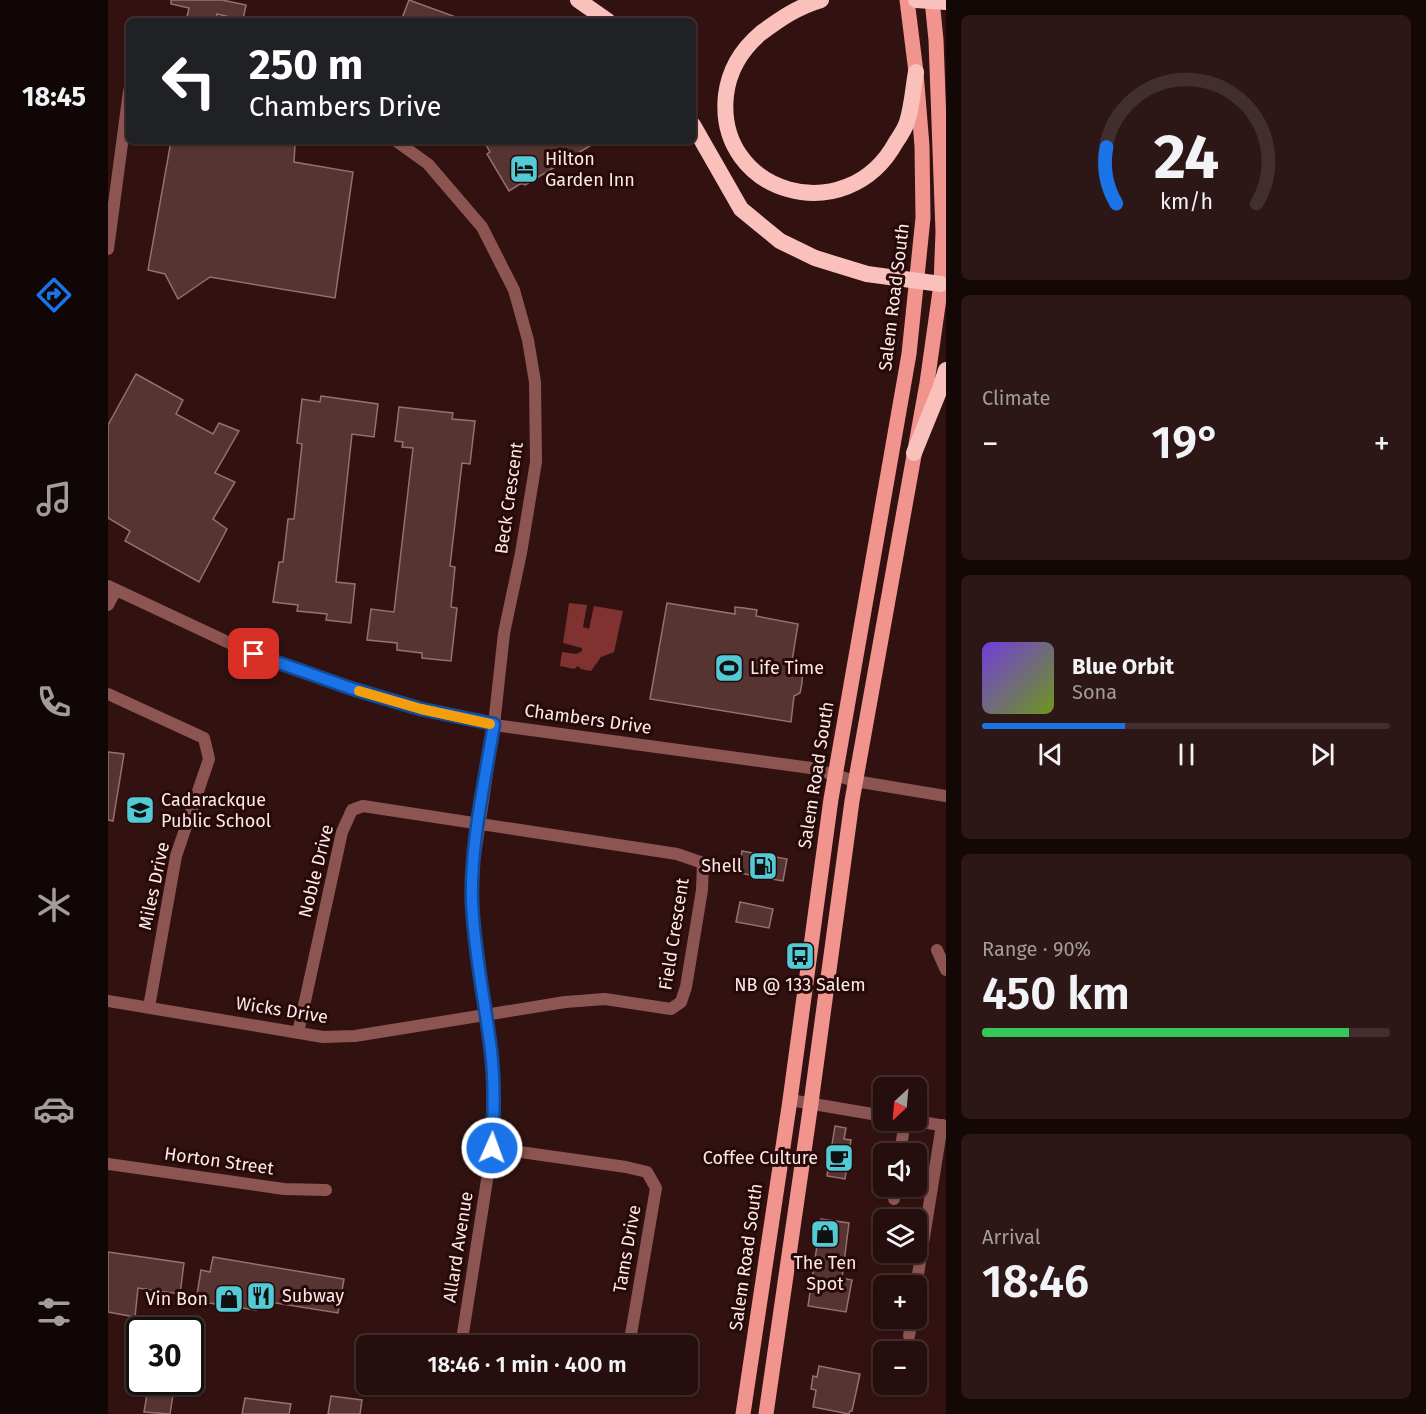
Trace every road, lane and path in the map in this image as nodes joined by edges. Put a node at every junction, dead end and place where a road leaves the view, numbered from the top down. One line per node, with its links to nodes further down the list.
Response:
1 (578, 0): 7 (highway)
2 (821, 0): 8 (highway)
3 (907, 0): 8 (main road, Salem Road South)
4 (916, 0): 6 (highway, bridge)
5 (932, 0): 14 (main road)
6 (946, 2)
7 (604, 18)
8 (916, 72): 13 (main road, Salem Road South)
9 (126, 114): 12 (street)
10 (696, 130): 13 (highway)
11 (400, 144): 20 (street, Beck Crescent)
12 (108, 249)
13 (917, 281): 14 (highway); 21 (main road, Salem Road South)
14 (941, 284): 16 (main road)
15 (946, 370): 16 (highway)
16 (914, 453): 22 (main road)
17 (112, 588): 18 (street); 20 (street, Chambers Drive)
18 (108, 605)
19 (108, 694): 28 (street, Miles Drive)
20 (494, 724): 21 (street, Chambers Drive); 24 (street, Allard Avenue)
21 (835, 775): 22 (street, Chambers Drive); 31 (main road, Salem Road South)
22 (855, 781): 23 (street, Chambers Drive); 32 (main road)
23 (946, 796)
24 (478, 825): 29 (street, Allard Avenue); 29 (street, Field Crescent); 30 (street, Noble Drive)
25 (937, 950): 26 (street)
26 (946, 970)
27 (108, 1001): 28 (street, Wicks Drive)
28 (149, 1007): 30 (street, Wicks Drive)
29 (485, 1015): 30 (street, Wicks Drive); 36 (street, Allard Avenue)
30 (298, 1033)
31 (790, 1100): 32 (street); 44 (main road, Salem Road South)
32 (811, 1103): 33 (street); 45 (main road)
33 (873, 1114)
34 (927, 1123): 35 (street)
35 (944, 1126): 39 (street)
36 (492, 1148): 41 (street, Allard Avenue); 42 (street, Tams Drive)
37 (108, 1164): 38 (street, Horton Street)
38 (326, 1190)
39 (918, 1275)
40 (910, 1329): 43 (street)
41 (463, 1335)
42 (631, 1335)
43 (909, 1336)
44 (743, 1414)
45 (766, 1414)

